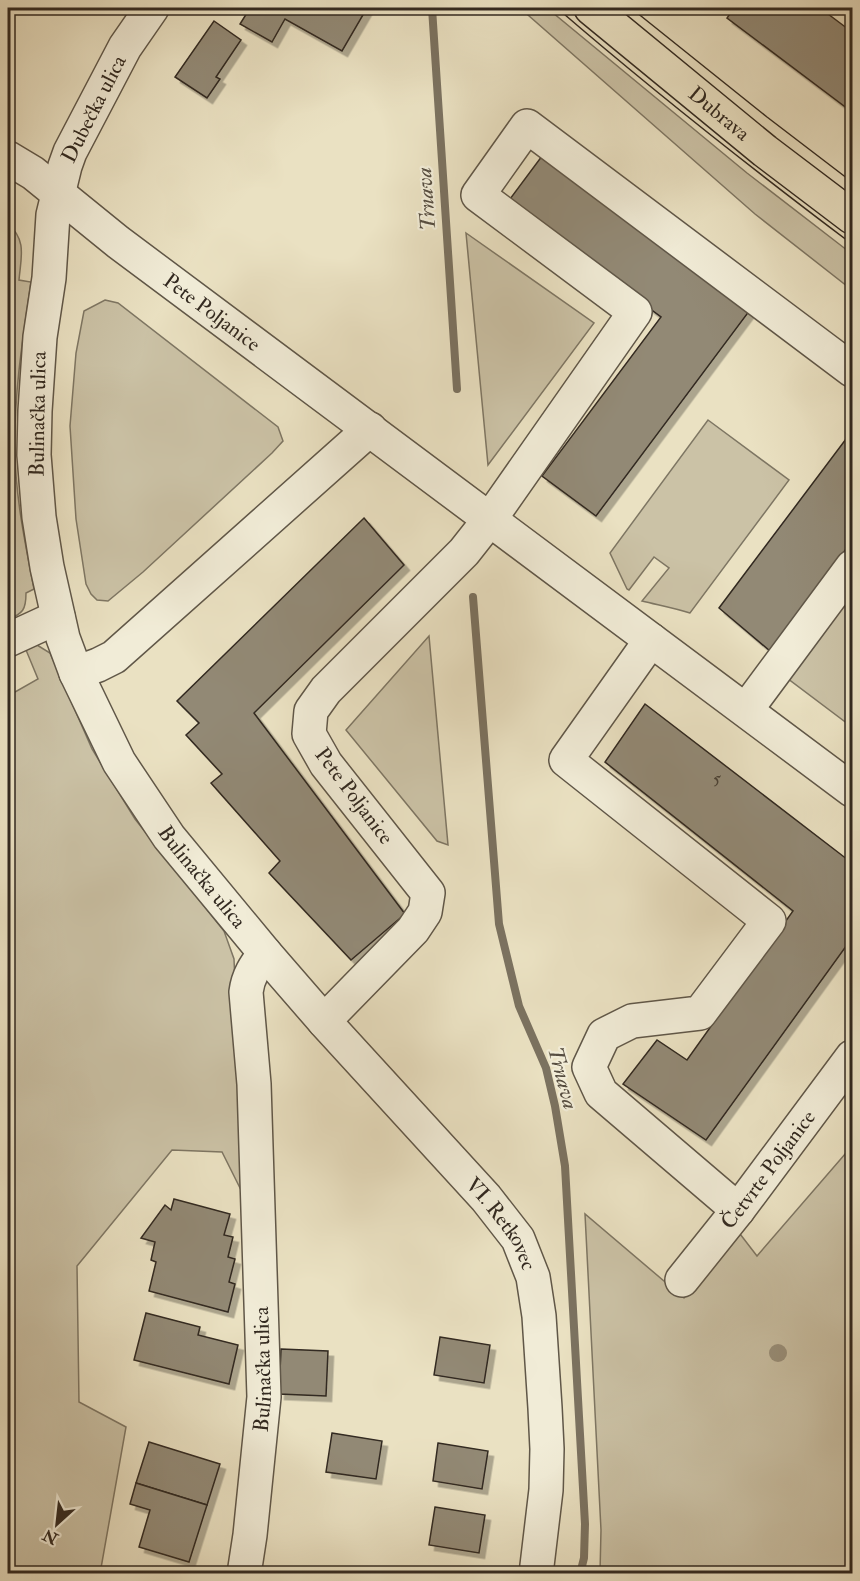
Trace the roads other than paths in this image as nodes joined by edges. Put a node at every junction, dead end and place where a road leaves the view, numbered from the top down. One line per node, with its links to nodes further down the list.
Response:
1 (591, 8): 5 (main road, Dubrava)
2 (147, 10): 4 (street, Dubečka ulica)
3 (8, 158): 4 (street, Dubečka ulica)
4 (58, 193): 7 (street, Pete Poljanice); 10 (street, Bulinačka ulica)
5 (852, 217)
6 (852, 369): 8 (street)
7 (370, 429): 8 (street, Pete Poljanice); 13 (street)
8 (490, 519): 12 (street, Pete Poljanice); 17 (street, Pete Poljanice)
9 (852, 567): 14 (street)
10 (58, 617): 11 (street); 13 (street, Bulinačka ulica)
11 (8, 640)
12 (651, 640): 14 (street, Pete Poljanice); 19 (street)
13 (76, 673): 16 (street, Bulinačka ulica)
14 (746, 710): 15 (street, Pete Poljanice)
15 (852, 790)
16 (264, 953): 17 (street, VI. Retkovec); 21 (street, Bulinačka ulica)
17 (324, 1021): 22 (street, VI. Retkovec)
18 (852, 1057): 19 (street, Četvrte Poljanice)
19 (738, 1210): 20 (street, Četvrte Poljanice)
20 (682, 1280)
21 (244, 1574)
22 (536, 1574)

